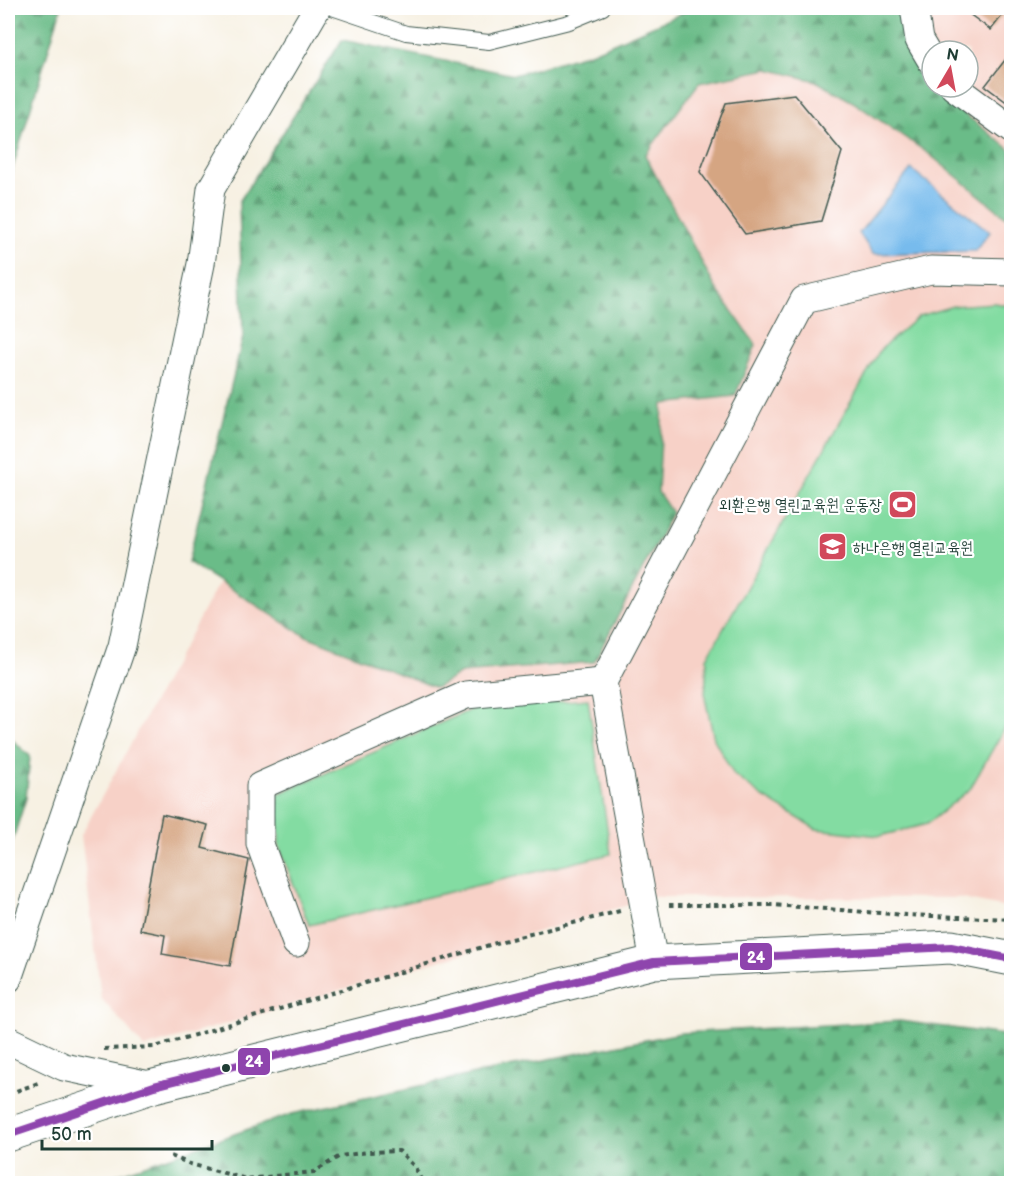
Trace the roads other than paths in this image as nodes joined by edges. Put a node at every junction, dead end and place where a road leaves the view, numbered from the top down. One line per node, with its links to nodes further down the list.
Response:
1 (317, 8): 13 (street)
2 (332, 8): 3 (lane)
3 (603, 8)
4 (914, 8): 5 (street)
5 (920, 41)
6 (970, 99): 7 (street)
7 (1011, 130)
8 (1011, 272): 9 (street)
9 (603, 682): 10 (street); 12 (street)
10 (296, 943)
11 (1011, 959): 12 (main road)
12 (654, 962): 15 (main road)
13 (8, 980)
14 (8, 1040): 15 (street)
15 (154, 1086): 16 (main road)
16 (8, 1136)

